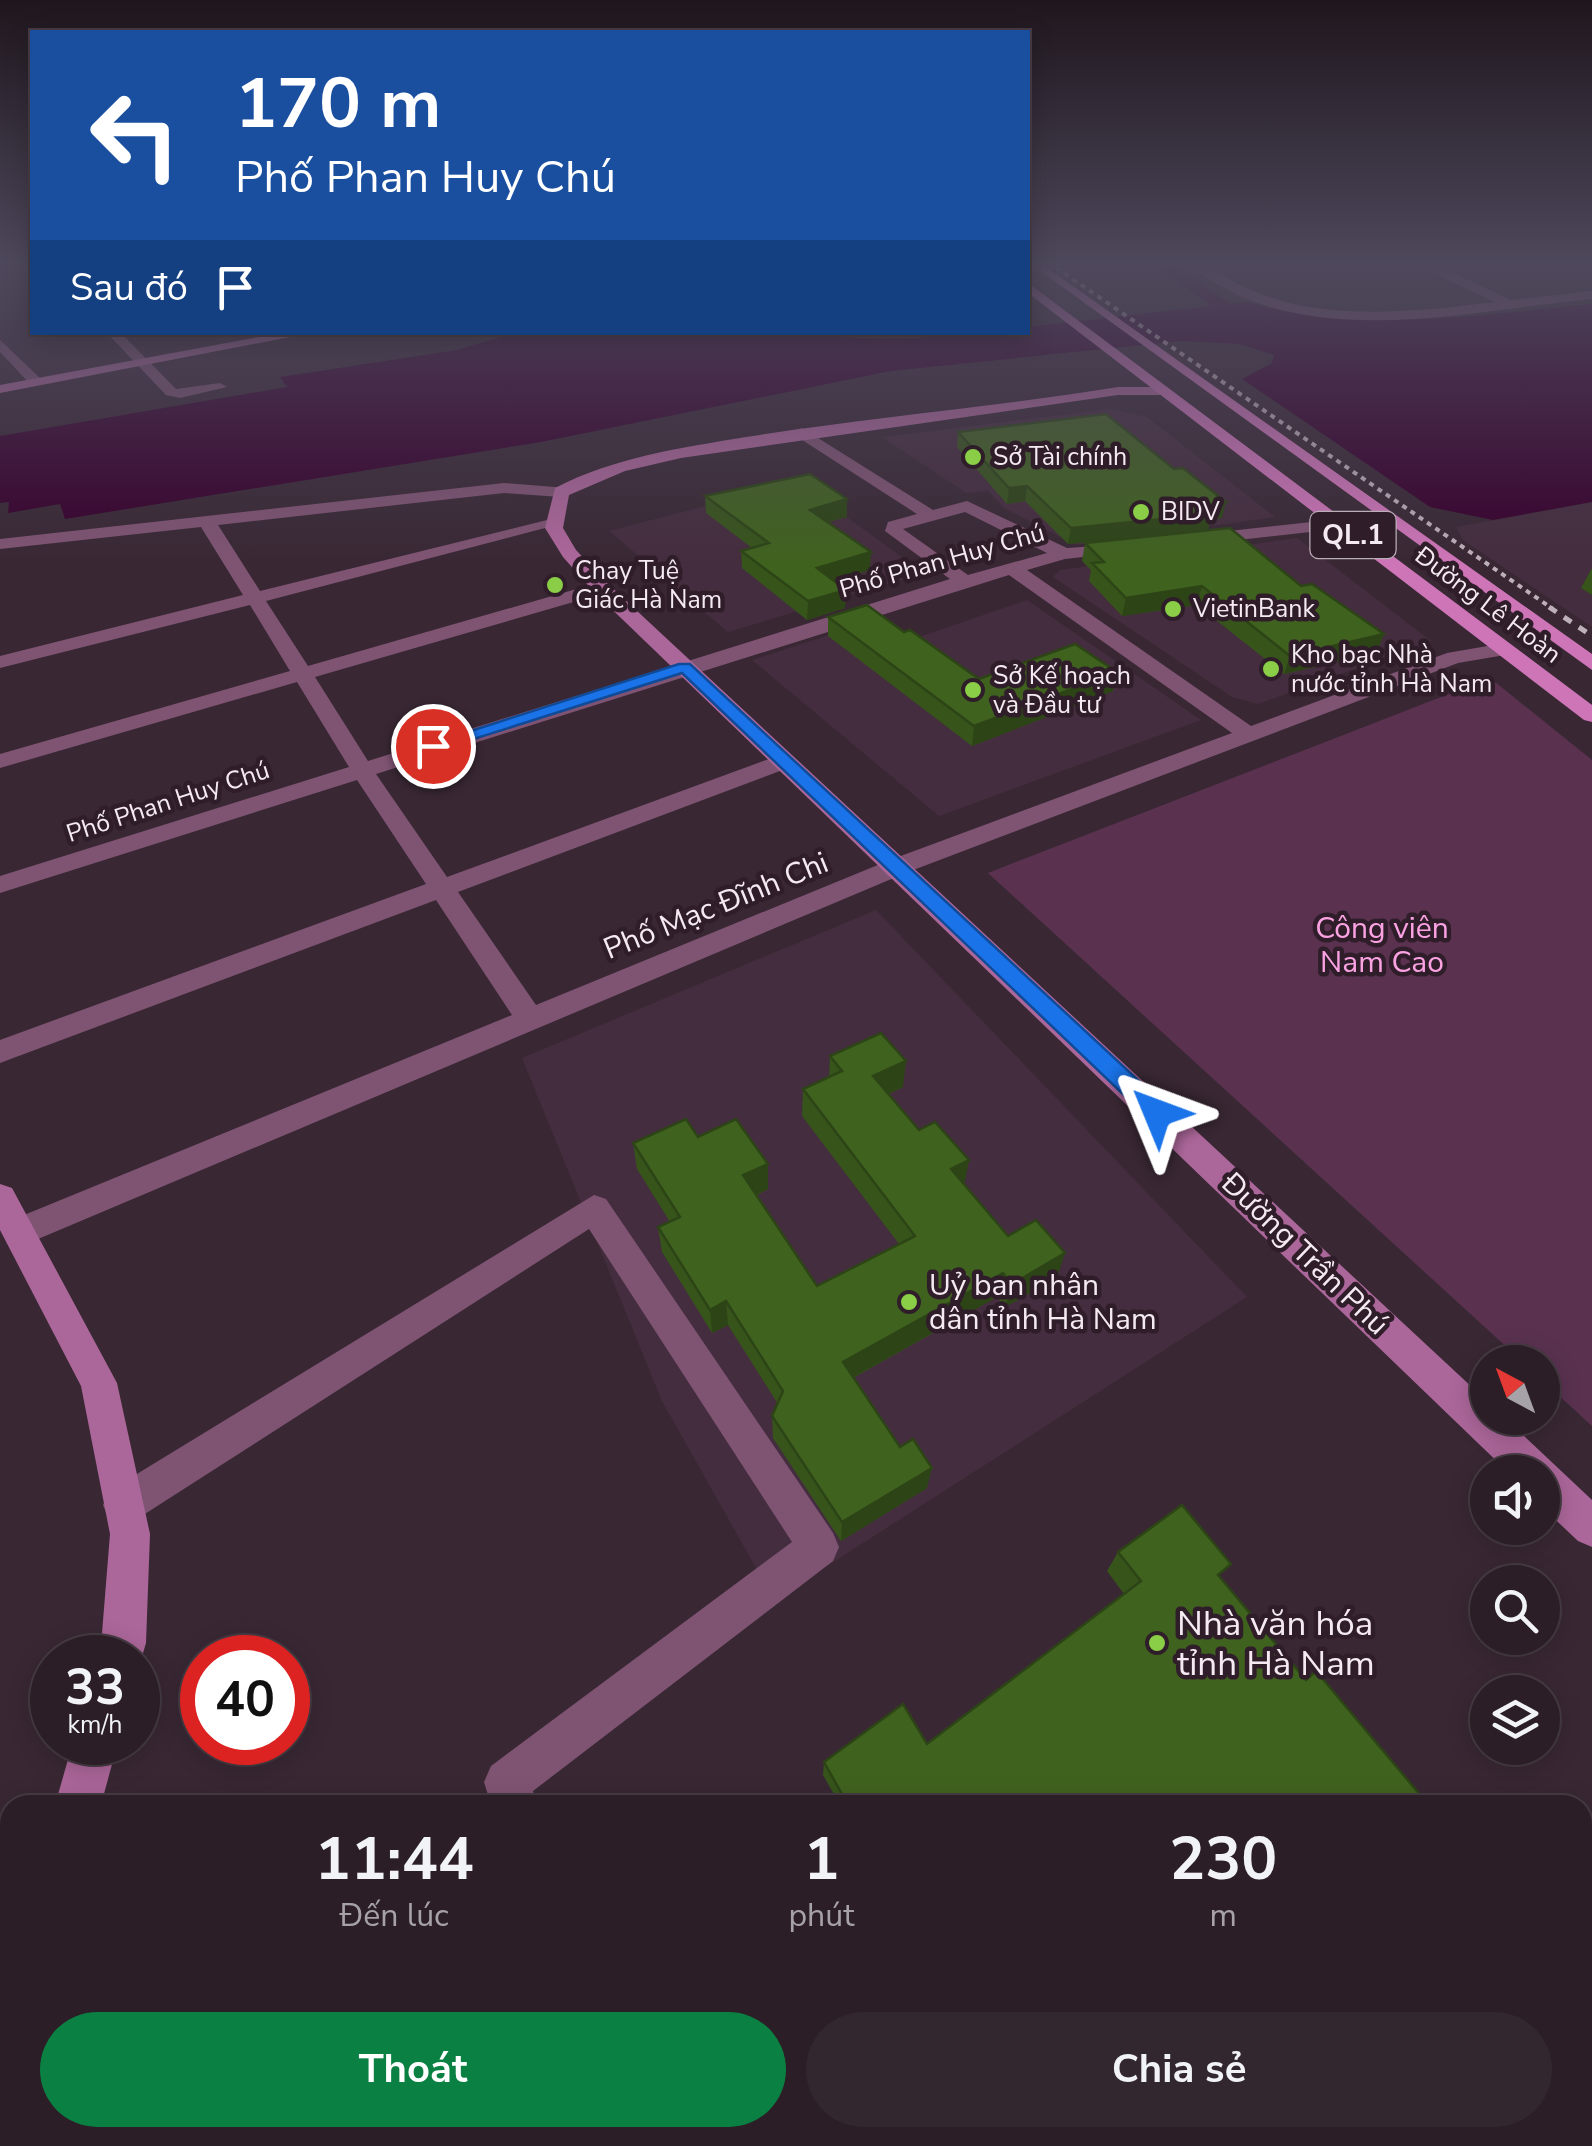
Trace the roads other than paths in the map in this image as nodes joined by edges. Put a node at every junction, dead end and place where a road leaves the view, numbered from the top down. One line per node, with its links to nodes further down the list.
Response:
1 (17, 362): 5 (street)
2 (143, 362): 5 (street); 6 (street)
3 (1126, 362): 9 (main road, Đường Lê Hoàn / QL.1)
4 (1172, 362): 7 (main road, Đường Lê Hoàn / QL.1)
5 (36, 382): 8 (street)
6 (220, 387)
7 (1206, 387): 9 (main road); 26 (main road, Đường Lê Hoàn / QL.1)
8 (0, 389)
9 (1164, 391): 10 (street); 15 (main road, Đường Lê Hoàn / QL.1)
10 (802, 433): 11 (street); 12 (street)
11 (561, 492): 13 (street); 14 (street)
12 (928, 514): 19 (street); 21 (street)
13 (206, 520): 17 (street); 23 (street)
14 (555, 524): 22 (street, Đường Trần Phú); 23 (street)
15 (1339, 524): 16 (street); 24 (main road, Đường Lê Hoàn / QL.1)
16 (1182, 541)
17 (0, 544)
18 (1142, 546): 19 (street, Phố Phan Huy Chú)
19 (1064, 554): 20 (street, Phố Phan Huy Chú)
20 (1012, 568): 21 (street, Phố Phan Huy Chú); 30 (street)
21 (966, 581): 27 (street, Phố Phan Huy Chú)
22 (601, 588): 27 (street, Đường Trần Phú); 28 (street)
23 (255, 598): 25 (street); 28 (street)
24 (1505, 650): 29 (main road, Đường Lê Hoàn / QL.1); 30 (street, Phố Mạc Đĩnh Chi)
25 (0, 662)
26 (1592, 664)
27 (685, 668): 32 (street, Đường Trần Phú); 33 (street, Phố Phan Huy Chú)
28 (304, 674): 31 (street); 33 (street)
29 (1592, 716)
30 (1248, 734): 34 (street, Phố Mạc Đĩnh Chi)
31 (0, 760)
32 (785, 761): 34 (street, Đường Trần Phú); 36 (street)
33 (361, 768): 35 (street, Phố Phan Huy Chú); 36 (street)
34 (899, 866): 37 (street, Phố Mạc Đĩnh Chi); 41 (street, Đường Trần Phú)
35 (0, 885)
36 (444, 888): 37 (street); 38 (street)
37 (529, 1018): 40 (street, Phố Mạc Đĩnh Chi)
38 (0, 1052)
39 (0, 1198): 40 (street)
40 (19, 1232): 43 (street)
41 (1517, 1455)
42 (1560, 1497): 44 (street)
43 (123, 1505): 45 (street); 48 (street)
44 (1592, 1527)
45 (123, 1635)
46 (89, 1765): 47 (street)
47 (81, 1795)
48 (511, 1795)

